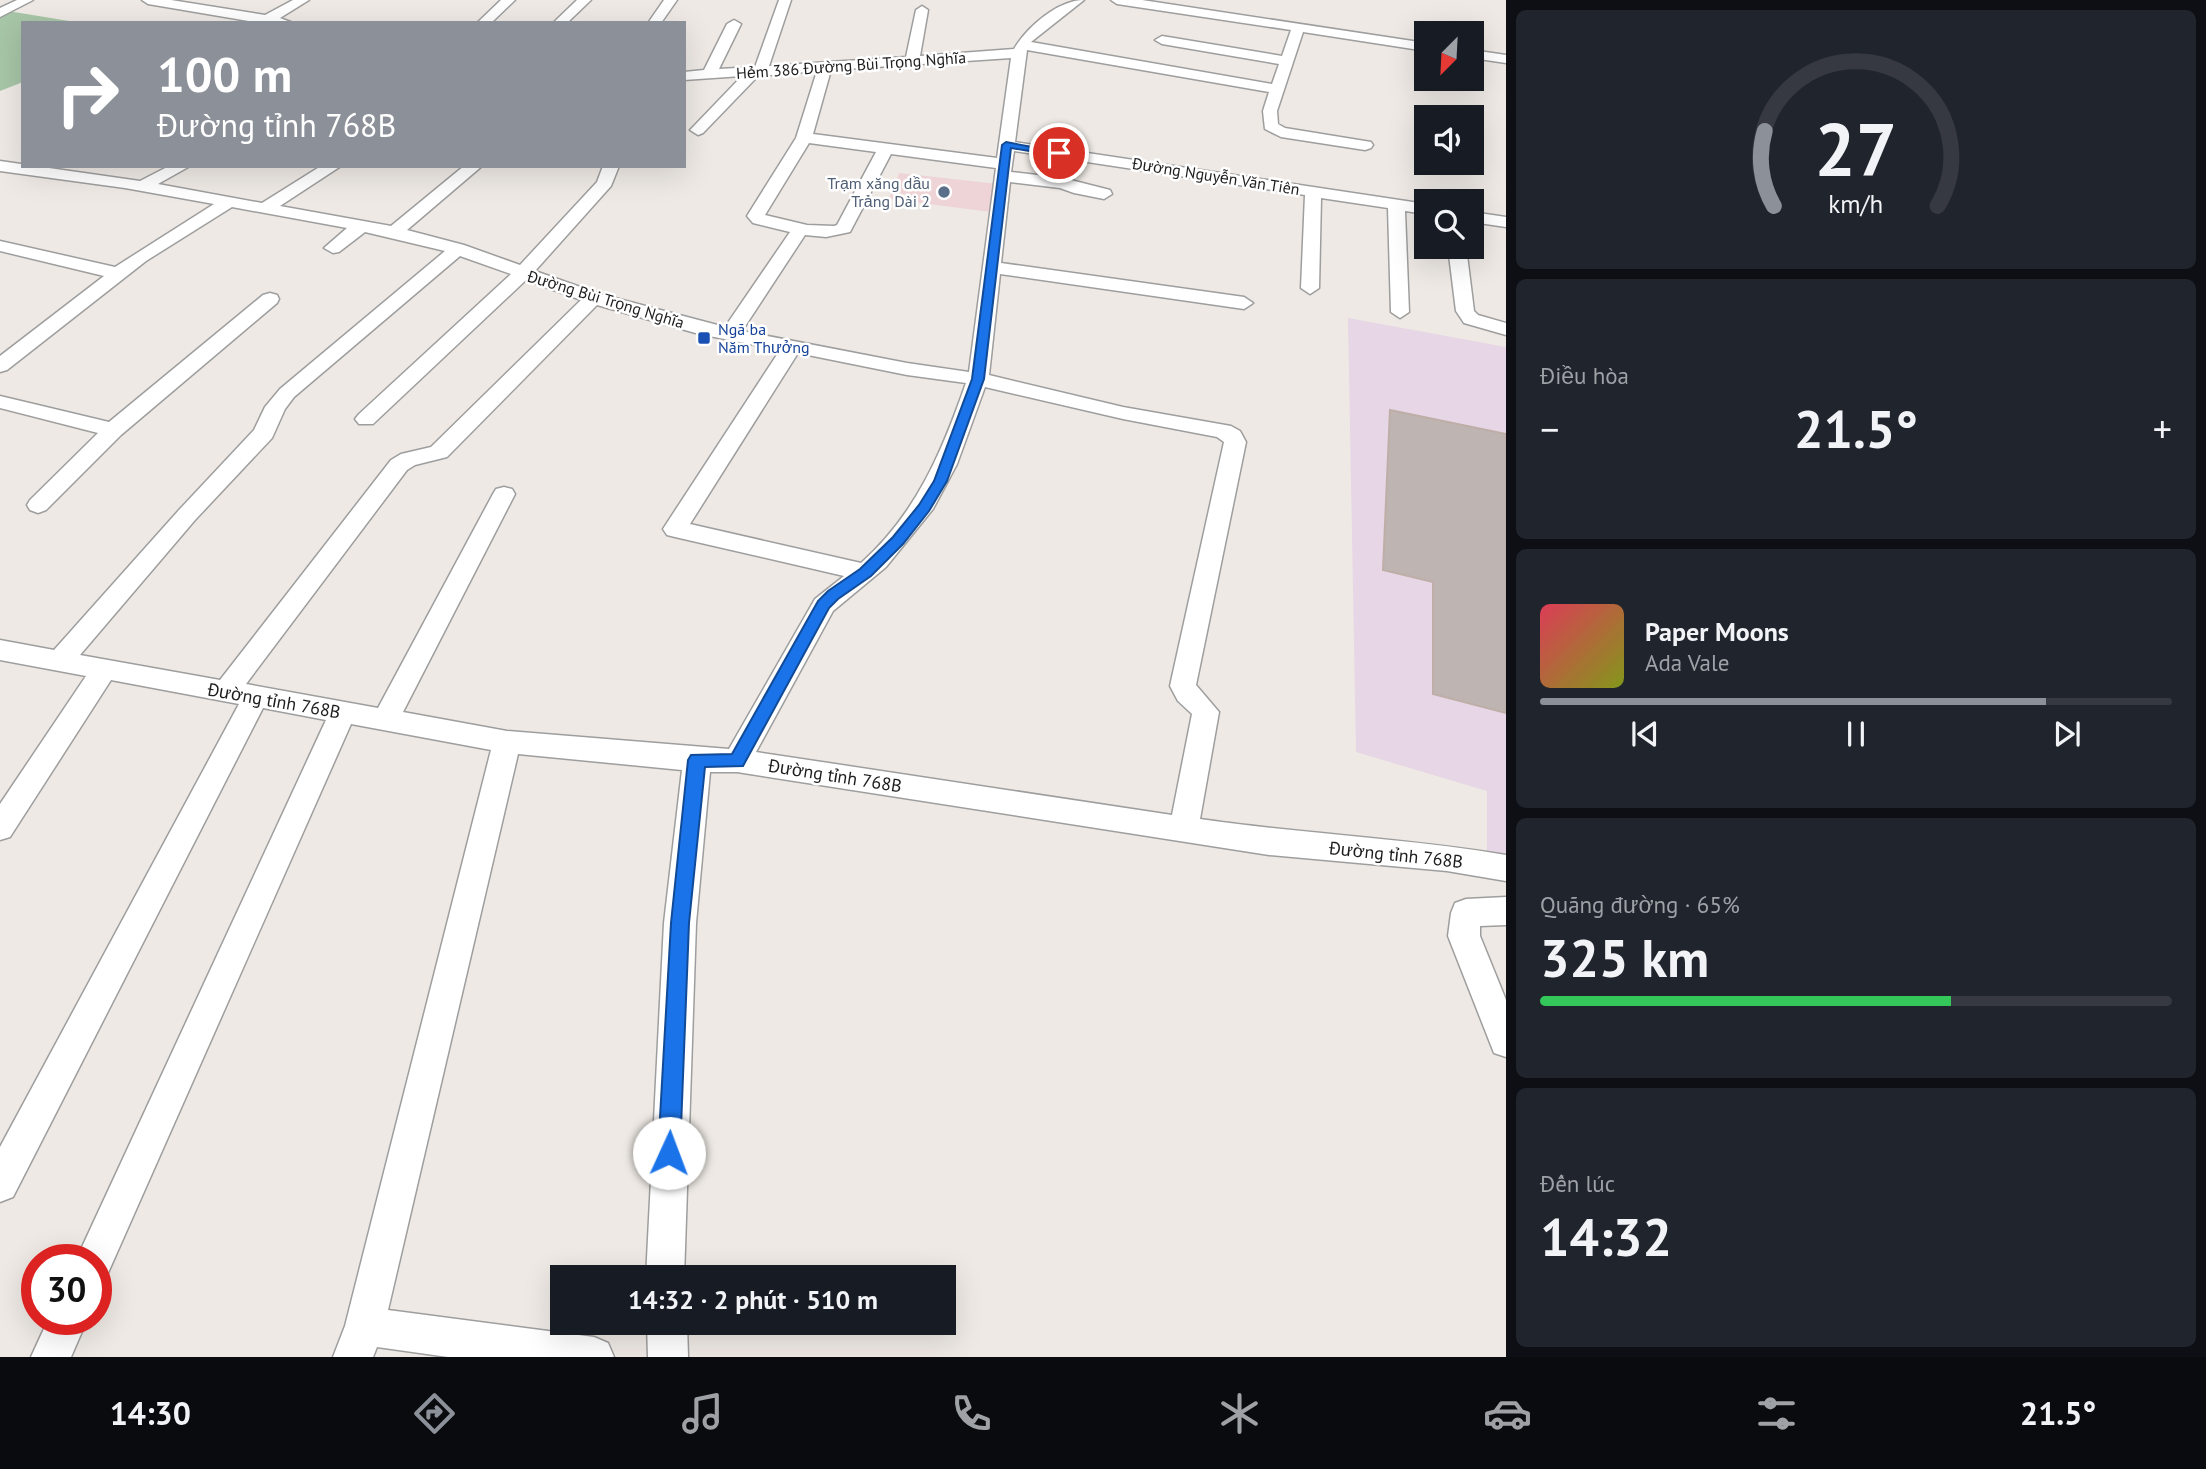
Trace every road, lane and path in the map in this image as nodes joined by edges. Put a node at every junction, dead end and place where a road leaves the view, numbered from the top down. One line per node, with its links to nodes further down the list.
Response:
1 (27, 0): 11 (street)
2 (148, 0): 12 (street)
3 (303, 0): 12 (street)
4 (509, 0): 13 (street)
5 (585, 0): 14 (street)
6 (671, 0): 15 (street)
7 (785, 0): 26 (street)
8 (1078, 0): 20 (street)
9 (1117, 0): 17 (street)
10 (922, 10): 23 (street)
11 (0, 13)
12 (254, 20)
13 (485, 21)
14 (561, 21)
15 (655, 21)
16 (734, 24): 27 (street)
17 (1298, 28): 19 (street); 24 (street)
18 (1162, 40): 24 (street)
19 (1414, 45)
20 (1021, 49): 23 (street, Hẻm 386 Đường Bùi Trọng Nghĩa); 29 (street, Hẻm 386 Đường Bùi Trọng Nghĩa); 32 (street)
21 (1484, 56): 22 (street)
22 (1506, 59)
23 (912, 61): 25 (street, Hẻm 386 Đường Bùi Trọng Nghĩa)
24 (1285, 61): 29 (street)
25 (825, 68): 26 (street, Hẻm 386 Đường Bùi Trọng Nghĩa); 31 (street)
26 (757, 72): 27 (street, Hẻm 386 Đường Bùi Trọng Nghĩa); 30 (street)
27 (709, 75): 28 (street, Hẻm 386 Đường Bùi Trọng Nghĩa)
28 (686, 76)
29 (1277, 89): 33 (street)
30 (698, 130)
31 (804, 138): 34 (street); 52 (street)
32 (1006, 145): 41 (street); 43 (street, Đường Nguyễn Văn Tiên)
33 (1365, 145)
34 (886, 148): 41 (street); 52 (street)
35 (21, 154): 36 (street)
36 (0, 165): 42 (street, Đường Bùi Trọng Nghĩa)
37 (178, 168): 42 (street)
38 (330, 168): 48 (street)
39 (472, 168): 53 (street)
40 (610, 168): 59 (street)
41 (1003, 170): 44 (street); 58 (street)
42 (142, 186): 45 (street, Đường Bùi Trọng Nghĩa)
43 (1313, 191): 46 (street, Đường Nguyễn Văn Tiên); 61 (street)
44 (1104, 194)
45 (229, 202): 48 (street, Đường Bùi Trọng Nghĩa); 60 (street)
46 (1396, 204): 47 (street, Đường Nguyễn Văn Tiên); 65 (street)
47 (1414, 207)
48 (264, 209): 51 (street, Đường Bùi Trọng Nghĩa)
49 (1484, 219): 50 (street)
50 (1506, 222)
51 (361, 226): 53 (street, Đường Bùi Trọng Nghĩa); 55 (street)
52 (801, 228): 67 (street)
53 (395, 232): 56 (street, Đường Bùi Trọng Nghĩa)
54 (0, 246): 60 (street)
55 (333, 248)
56 (458, 249): 59 (street, Đường Bùi Trọng Nghĩa); 80 (street)
57 (1458, 259): 66 (street)
58 (992, 267): 64 (street); 72 (street)
59 (523, 273): 62 (street, Đường Bùi Trọng Nghĩa); 74 (street)
60 (120, 274): 70 (street)
61 (1310, 288)
62 (593, 298): 67 (street, Đường Bùi Trọng Nghĩa); 82 (street)
63 (270, 299): 75 (street)
64 (1244, 303)
65 (1400, 312)
66 (1506, 329)
67 (730, 334): 69 (street, Đường Bùi Trọng Nghĩa)
68 (0, 346): 70 (street)
69 (792, 347): 72 (street, Đường Bùi Trọng Nghĩa); 78 (street)
70 (20, 350): 71 (street)
71 (0, 366)
72 (978, 379): 78 (street); 90 (street, Đường Bùi Trọng Nghĩa)
73 (0, 402): 75 (street)
74 (366, 418)
75 (113, 430): 77 (street)
76 (504, 494): 85 (street)
77 (38, 505)
78 (866, 573): 88 (street)
79 (0, 650): 80 (street, Đường tỉnh 768B)
80 (60, 661): 81 (street, Đường tỉnh 768B)
81 (104, 670): 82 (street, Đường tỉnh 768B); 89 (street)
82 (225, 692): 83 (street, Đường tỉnh 768B)
83 (256, 696): 84 (street, Đường tỉnh 768B); 94 (street)
84 (343, 713): 85 (street, Đường tỉnh 768B); 95 (street)
85 (386, 721): 86 (street, Đường tỉnh 768B)
86 (506, 742): 87 (street, Đường tỉnh 768B); 99 (street)
87 (697, 760): 88 (street, Đường tỉnh 768B); 96 (street)
88 (737, 761): 90 (street, Đường tỉnh 768B)
89 (0, 828)
90 (1184, 829): 91 (street, Đường tỉnh 768B)
91 (1506, 868)
92 (1506, 911): 93 (street)
93 (1506, 1041)
94 (0, 1184)
95 (102, 1244)
96 (666, 1265)
97 (61, 1335): 100 (street)
98 (667, 1335): 102 (street)
99 (359, 1341): 101 (street)
100 (51, 1357)
101 (594, 1357)
102 (668, 1357)

